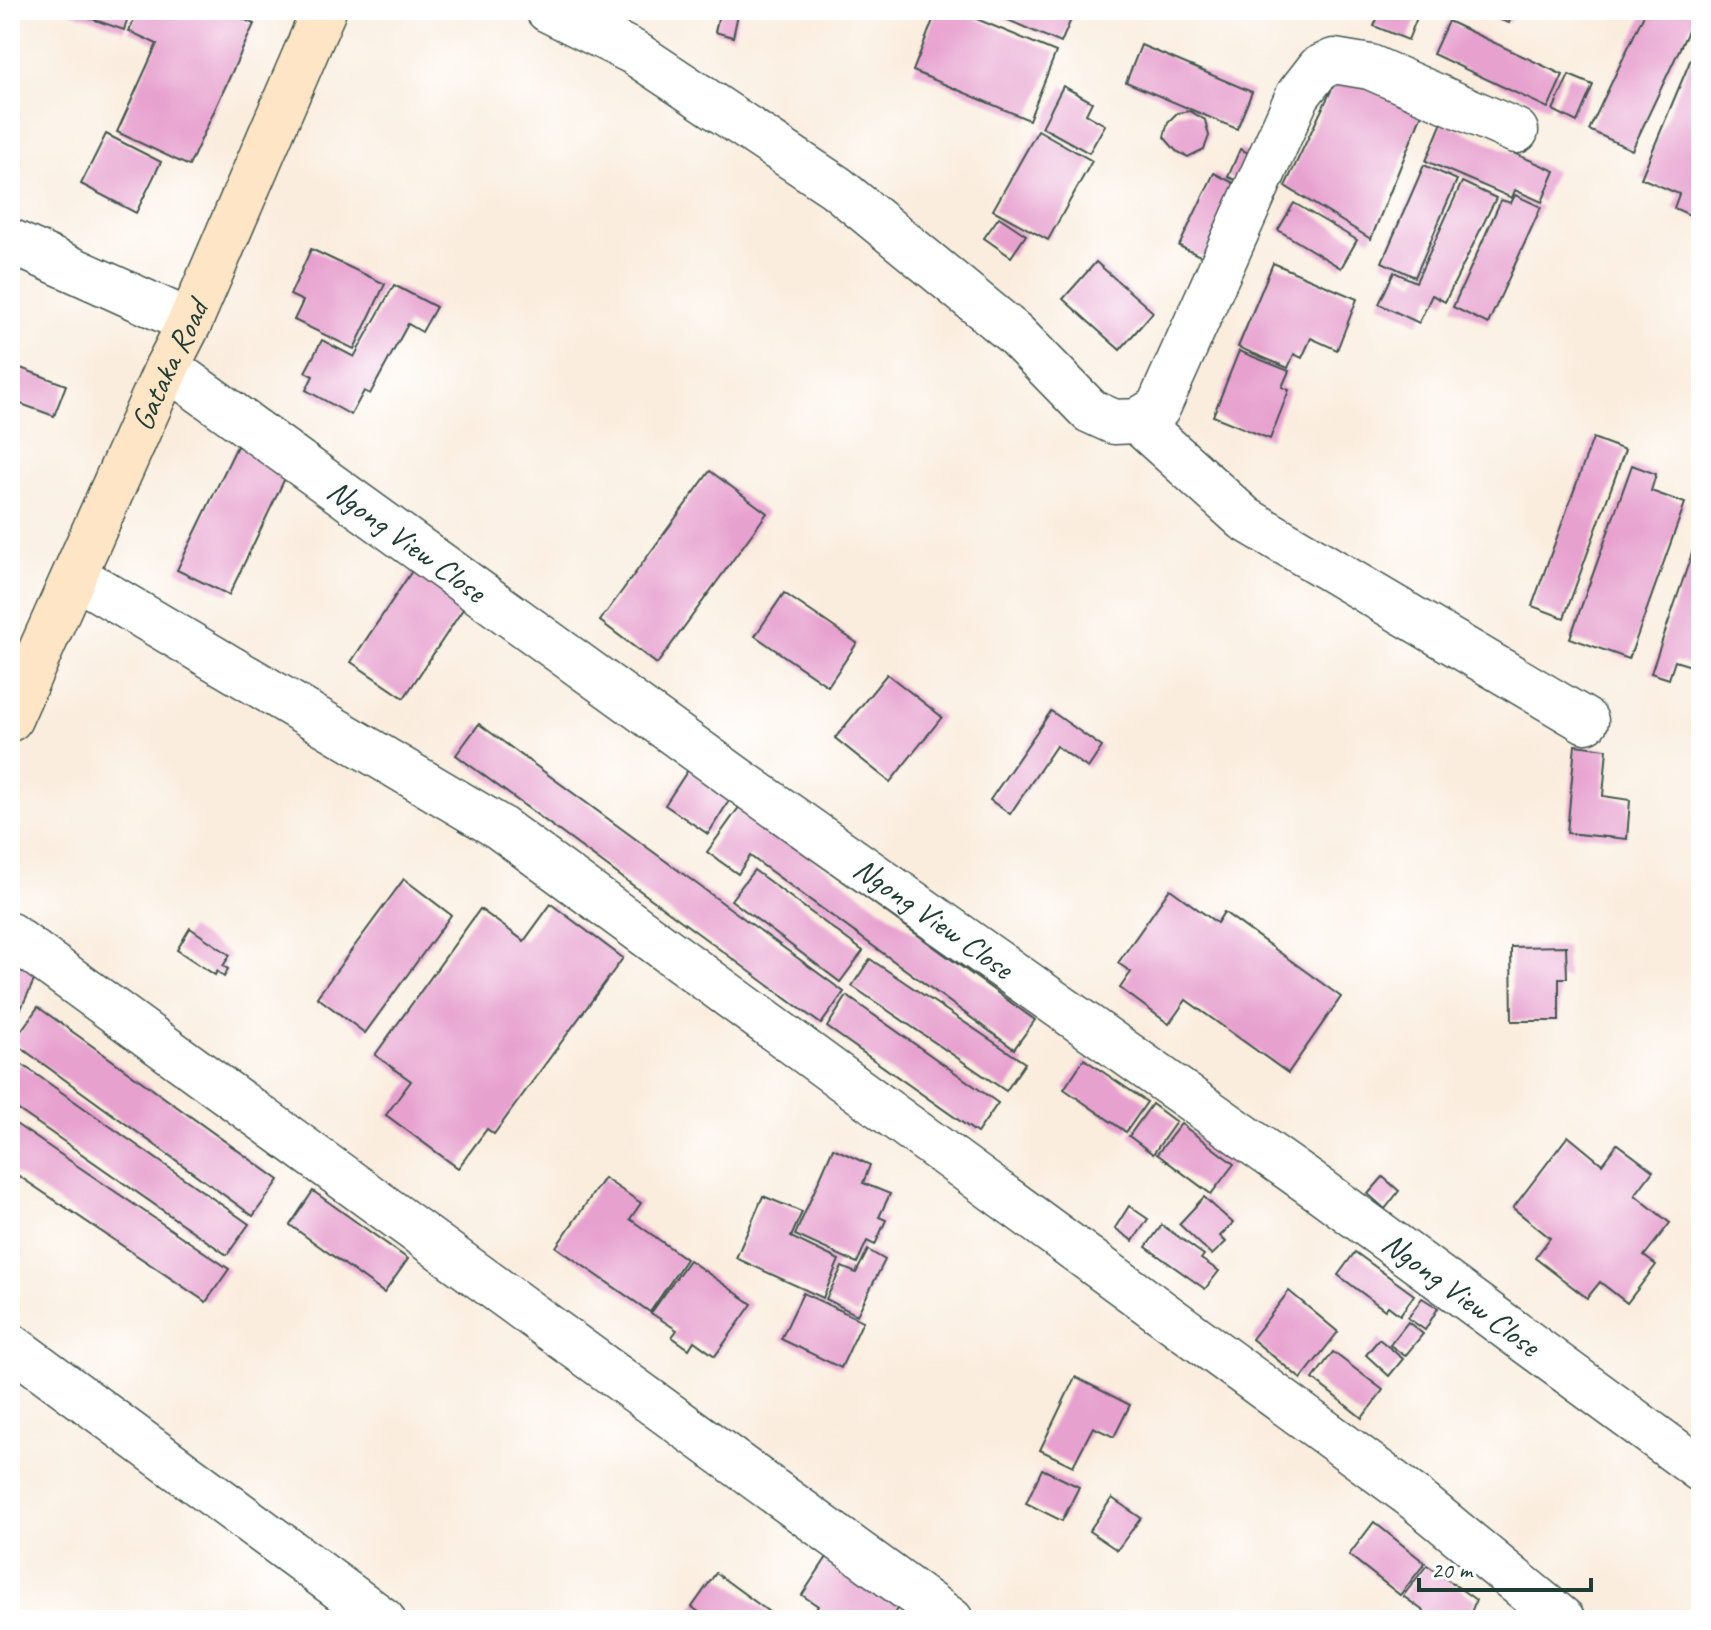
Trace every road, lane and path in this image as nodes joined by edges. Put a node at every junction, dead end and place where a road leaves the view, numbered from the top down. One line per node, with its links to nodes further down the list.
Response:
1 (324, 10): 5 (street, Gataka Road)
2 (548, 10): 7 (street)
3 (1516, 131): 7 (street)
4 (10, 241): 5 (street)
5 (190, 322): 6 (street, Gataka Road)
6 (167, 367): 8 (street, Gataka Road); 13 (street, Ngong View Close)
7 (1137, 421): 10 (street)
8 (75, 576): 9 (street, Gataka Road); 16 (street)
9 (10, 719)
10 (1586, 721)
11 (10, 935): 15 (street)
12 (10, 1345): 14 (street)
13 (1701, 1470)
14 (383, 1620)
15 (951, 1620)
16 (1563, 1620)

